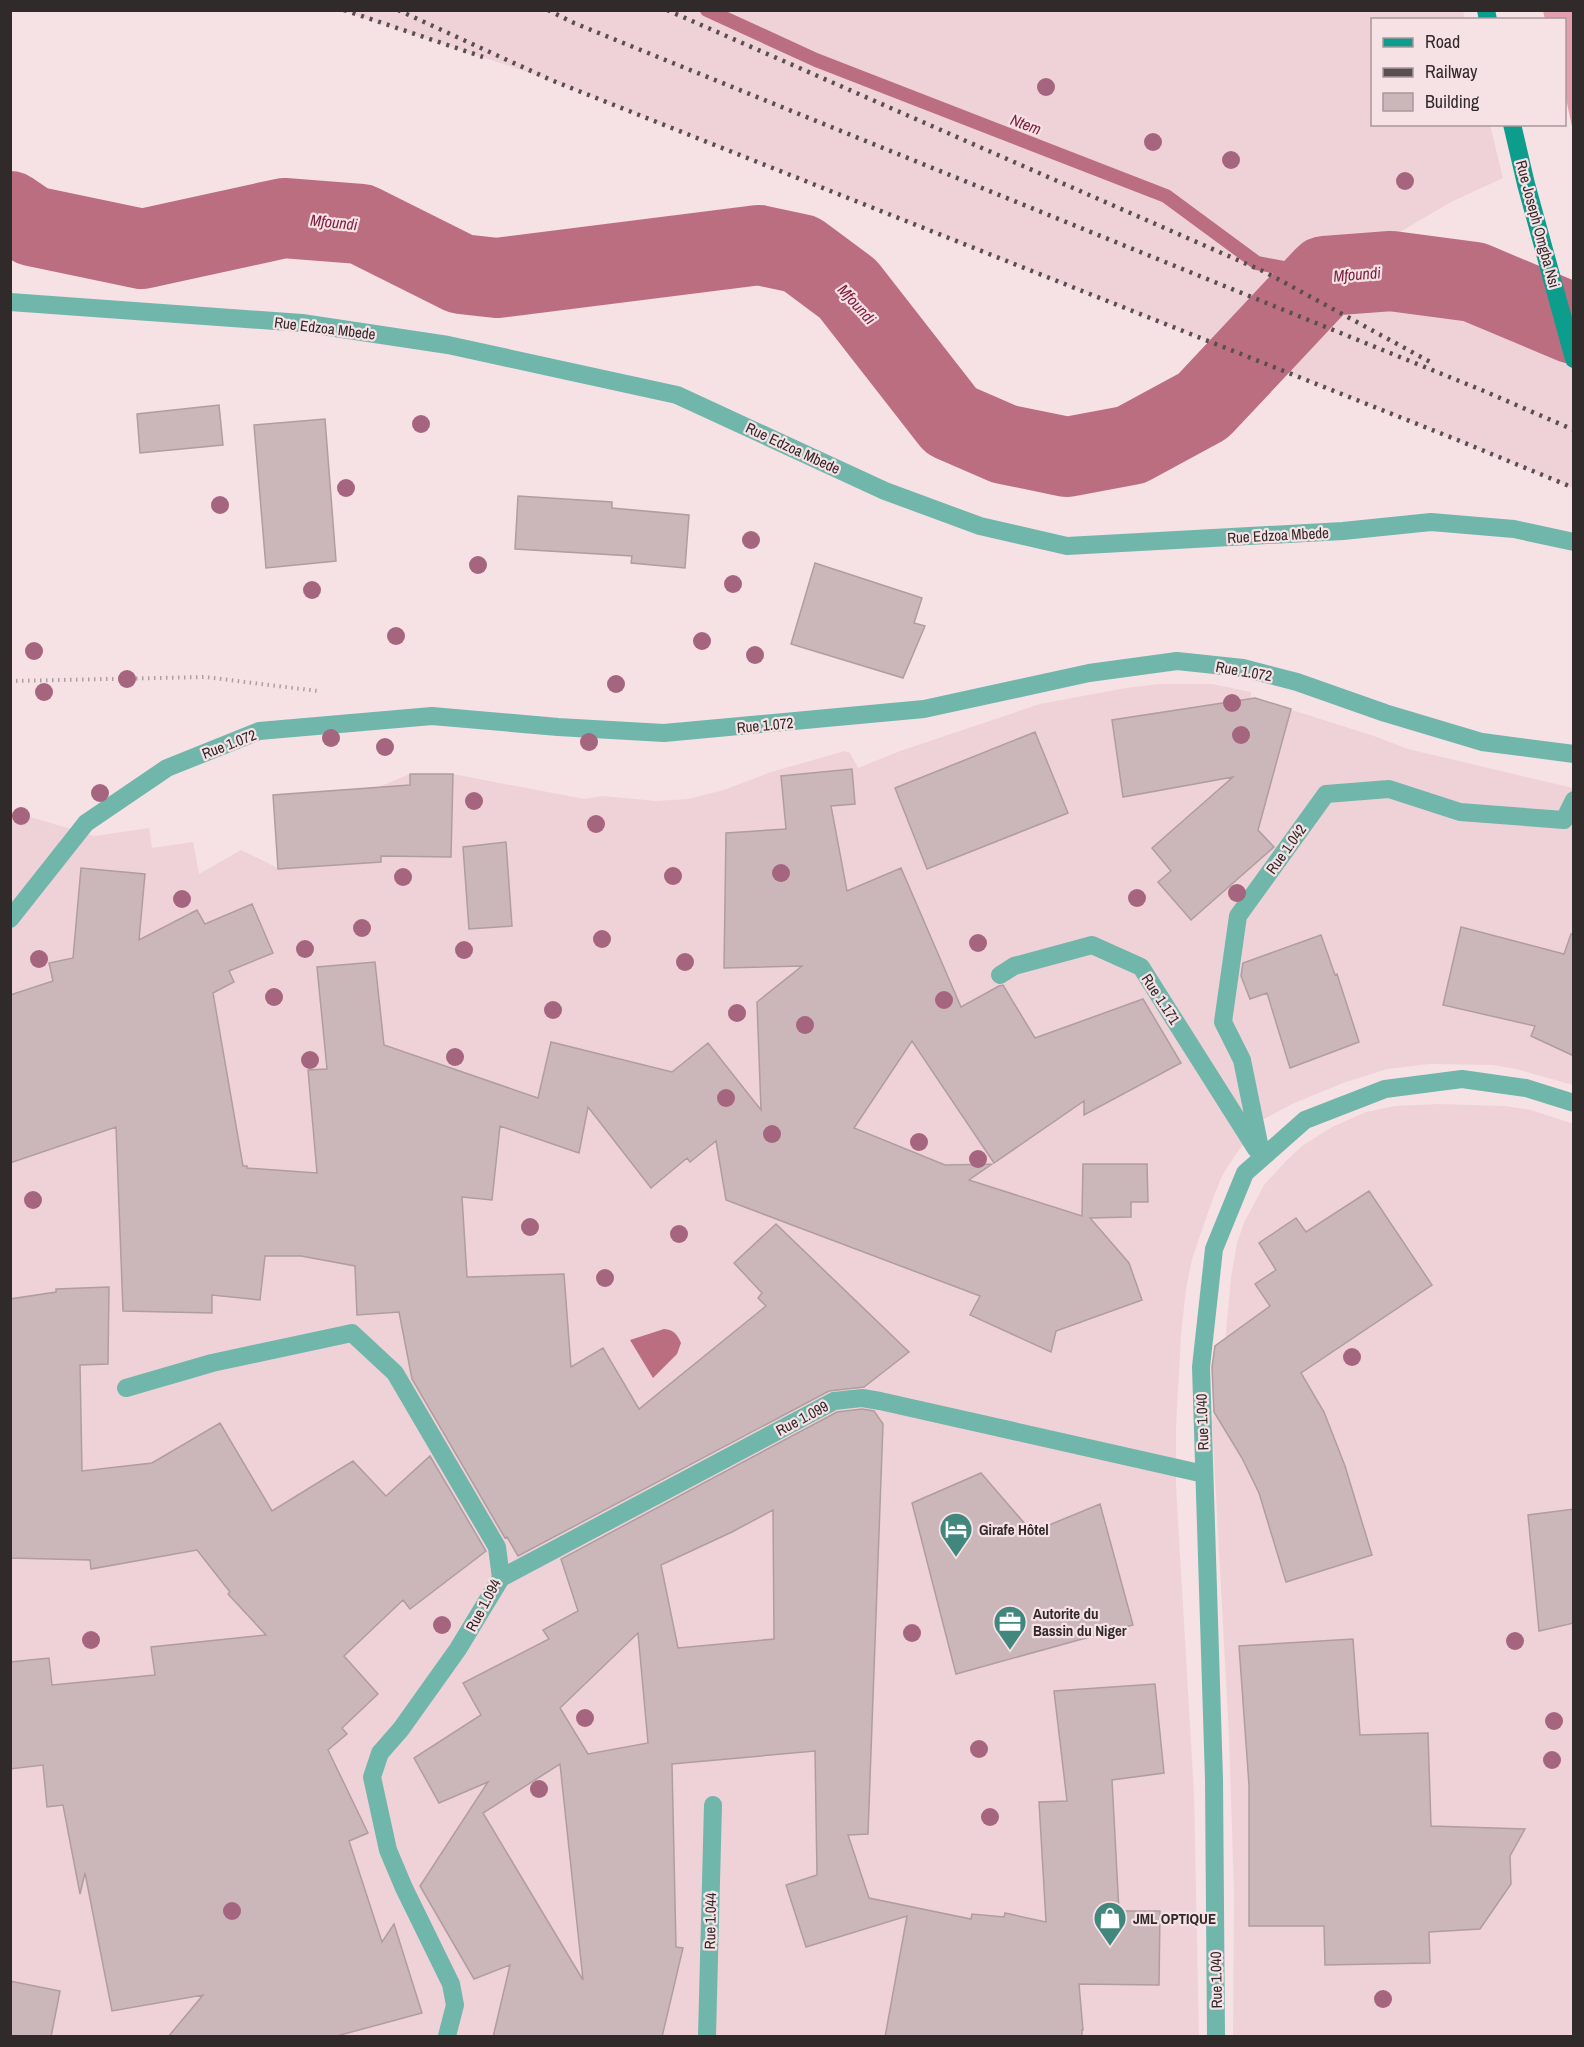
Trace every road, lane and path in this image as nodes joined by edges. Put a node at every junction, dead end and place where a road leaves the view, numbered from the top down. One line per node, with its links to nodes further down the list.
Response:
1 (1512, 126): 3 (main road, Rue Joseph Omgba Nsi)
2 (10, 302): 4 (street, Rue Edzoa Mbede)
3 (1574, 359)
4 (1574, 542)
5 (10, 681): 6 (path)
6 (328, 692)
7 (1574, 754): 9 (street, Rue 1.072)
8 (1574, 800): 12 (street, Rue 1.042)
9 (10, 920)
10 (1000, 975): 12 (street, Rue 1.171)
11 (1574, 1103): 12 (street, Rue 1.040)
12 (1262, 1158): 14 (street, Rue 1.040)
13 (126, 1388): 15 (street, Rue 1.094)
14 (1204, 1474): 15 (street, Rue 1.099); 19 (street, Rue 1.040)
15 (501, 1578): 17 (street, Rue 1.094)
16 (713, 1805): 18 (street, Rue 1.044)
17 (447, 2037)
18 (707, 2037)
19 (1216, 2037)

